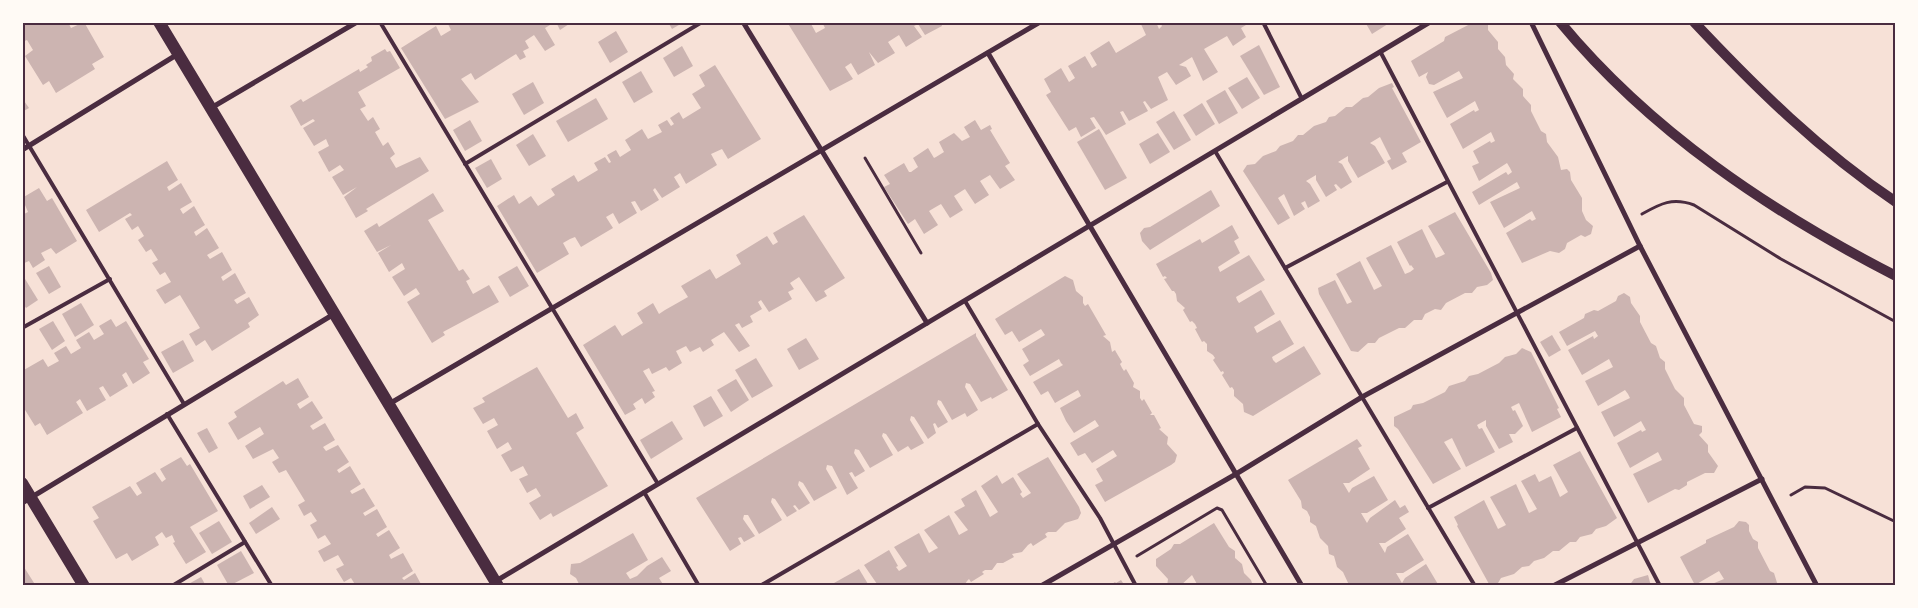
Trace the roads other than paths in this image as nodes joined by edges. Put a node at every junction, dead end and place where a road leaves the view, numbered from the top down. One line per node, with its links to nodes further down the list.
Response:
1 (159, 22): 14 (main road)
2 (357, 22): 16 (street)
3 (380, 22): 22 (lane)
4 (702, 22): 22 (lane)
5 (743, 22): 20 (street)
6 (1040, 22): 12 (street)
7 (1263, 22): 15 (lane)
8 (1430, 22): 13 (street)
9 (1531, 22): 26 (street)
10 (1560, 22): 28 (main road)
11 (1694, 22): 24 (main road)
12 (988, 53): 20 (street); 25 (street)
13 (1381, 53): 15 (street); 23 (lane)
14 (178, 54): 16 (main road); 18 (street)
15 (1302, 99): 21 (street)
16 (211, 108): 32 (main road)
17 (22, 134): 18 (lane)
18 (29, 146): 19 (street); 29 (lane)
19 (22, 150)
20 (822, 151): 31 (street); 34 (street)
21 (1215, 151): 25 (street); 27 (lane)
22 (465, 164): 31 (lane)
23 (1448, 182): 27 (lane); 33 (lane)
24 (1896, 202)
25 (1090, 226): 30 (street); 42 (street)
26 (1640, 246): 33 (street); 43 (street)
27 (1285, 268): 36 (lane)
28 (1896, 276)
29 (110, 279): 35 (lane); 37 (lane)
30 (965, 301): 34 (street); 40 (lane)
31 (552, 309): 38 (street); 45 (lane)
32 (335, 314): 37 (street); 38 (main road)
33 (1517, 314): 36 (street); 41 (lane)
34 (927, 323): 45 (street)
35 (22, 328)
36 (1362, 397): 42 (street); 48 (lane)
37 (184, 404): 39 (street)
38 (389, 404): 52 (main road)
39 (168, 414): 47 (street); 49 (lane)
40 (1038, 424): 51 (lane); 57 (lane)
41 (1577, 428): 48 (lane); 50 (lane)
42 (1236, 474): 51 (street); 60 (street)
43 (1762, 479): 50 (street); 64 (street)
44 (22, 483): 47 (main road)
45 (658, 484): 46 (street)
46 (644, 492): 52 (street); 56 (lane)
47 (27, 500): 53 (main road)
48 (1428, 508): 61 (lane)
49 (245, 542): 54 (lane); 55 (lane)
50 (1638, 543): 62 (street); 63 (lane)
51 (1114, 545): 58 (street); 59 (lane)
52 (497, 583)
53 (84, 586)
54 (172, 586)
55 (272, 586)
56 (699, 586)
57 (760, 586)
58 (1041, 586)
59 (1136, 586)
60 (1302, 586)
61 (1475, 586)
62 (1553, 586)
63 (1660, 586)
64 (1817, 586)

